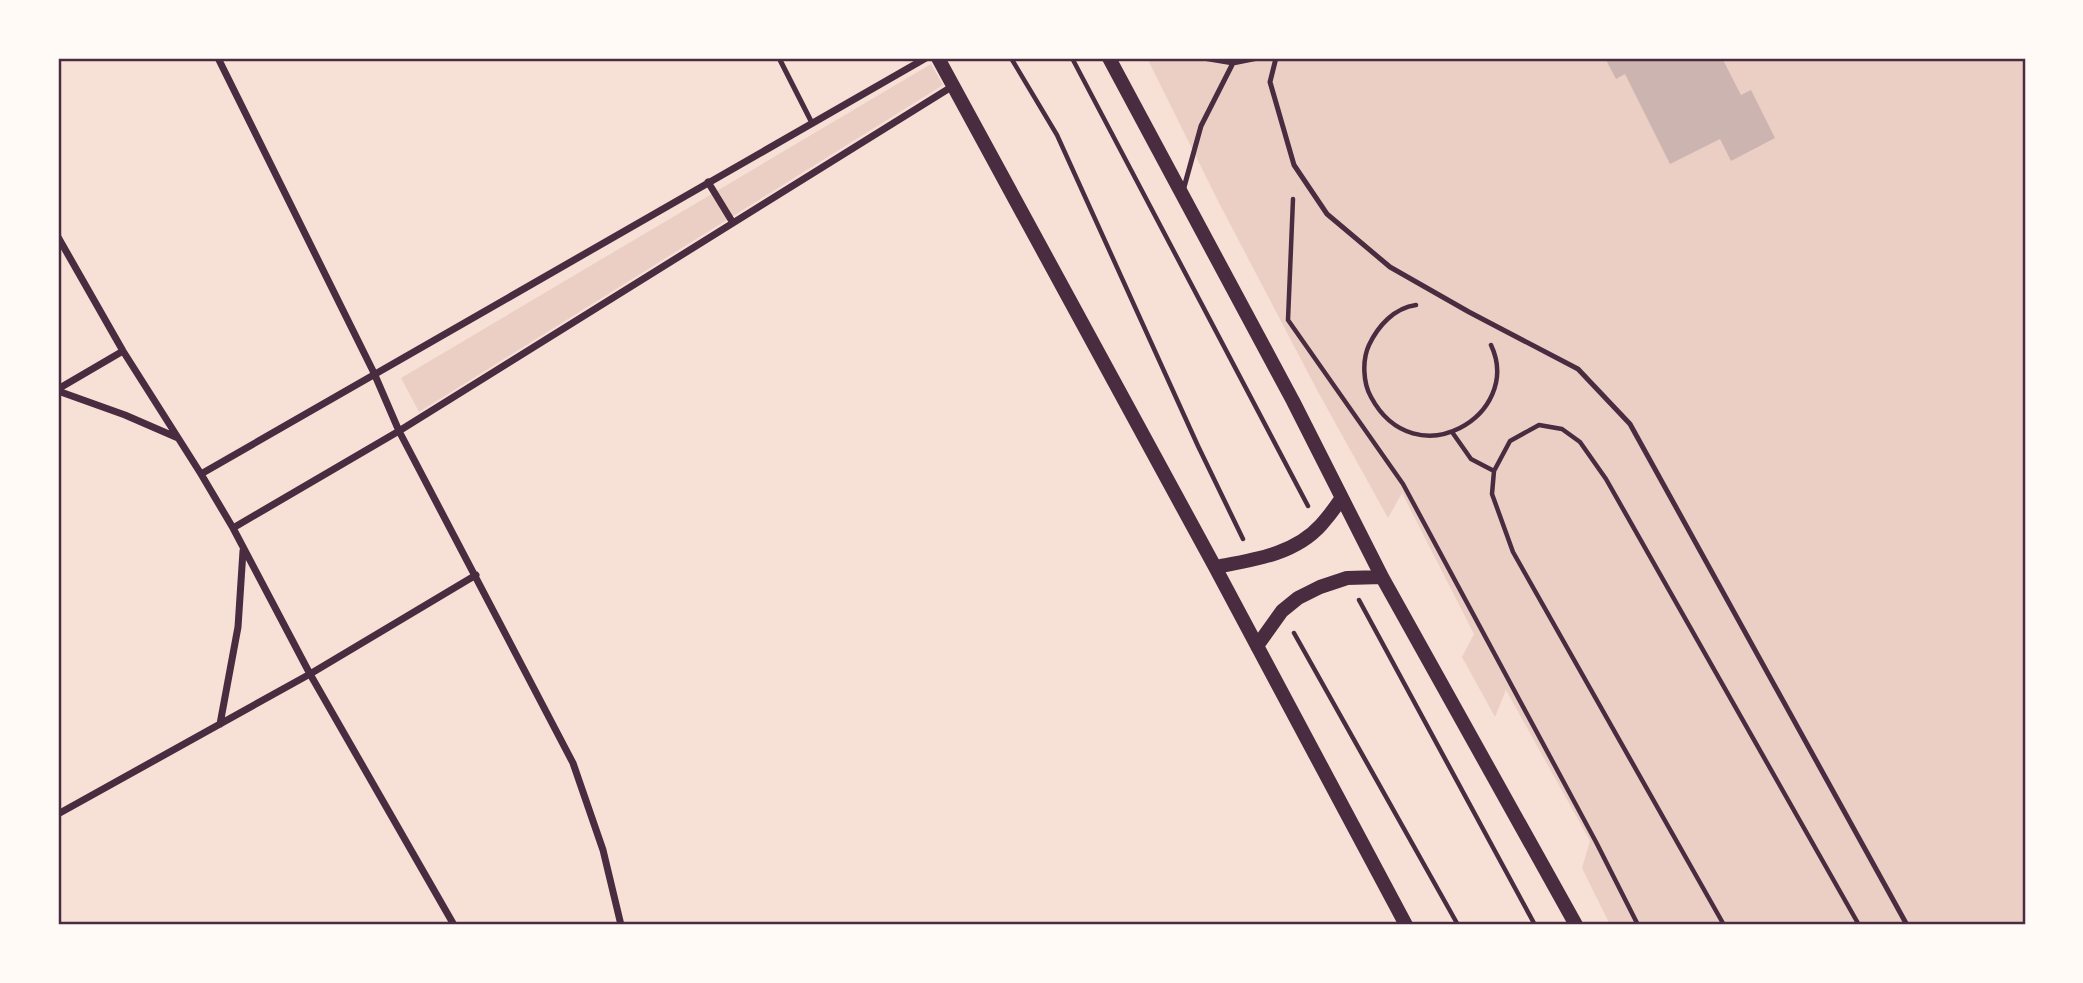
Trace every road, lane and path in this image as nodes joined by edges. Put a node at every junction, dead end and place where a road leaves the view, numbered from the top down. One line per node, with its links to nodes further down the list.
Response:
1 (218, 58): 22 (street)
2 (779, 58): 13 (lane)
3 (926, 58): 13 (street)
4 (938, 58): 12 (main road)
5 (1011, 58): 33 (path)
6 (1072, 58): 30 (path)
7 (1108, 58): 16 (main road)
8 (1203, 58): 11 (lane)
9 (1258, 58): 11 (lane)
10 (1276, 58): 14 (lane)
11 (1233, 63): 16 (lane)
12 (953, 86): 17 (street); 34 (main road)
13 (812, 123): 15 (street)
14 (1294, 165): 19 (lane); 49 (path)
15 (708, 182): 17 (street); 22 (street)
16 (1182, 194): 29 (main road)
17 (733, 223): 24 (street)
18 (58, 237): 21 (street)
19 (1453, 304): 20 (lane); 25 (path)
20 (1469, 313): 25 (path); 52 (lane)
21 (124, 352): 23 (street); 26 (street)
22 (374, 373): 24 (street); 28 (street)
23 (58, 390): 26 (street)
24 (399, 431): 31 (street); 35 (street)
25 (1452, 432): 27 (path)
26 (179, 438): 28 (street)
27 (1494, 471): 50 (path); 51 (path)
28 (201, 474): 31 (street)
29 (1341, 499): 30 (main road); 36 (main road)
30 (1320, 527): 33 (main road)
31 (233, 528): 32 (street)
32 (243, 549): 40 (street); 41 (street)
33 (1254, 560): 34 (main road)
34 (1215, 567): 39 (main road)
35 (476, 575): 40 (street); 44 (street)
36 (1382, 577): 37 (main road); 48 (main road)
37 (1347, 578): 38 (main road); 47 (path)
38 (1282, 611): 39 (main road); 46 (path)
39 (1256, 646): 45 (main road)
40 (310, 674): 41 (street); 43 (street)
41 (220, 724): 42 (street)
42 (58, 814)
43 (454, 925)
44 (621, 925)
45 (1406, 925)
46 (1458, 925)
47 (1535, 925)
48 (1576, 925)
49 (1637, 925)
50 (1724, 925)
51 (1859, 925)
52 (1907, 925)

